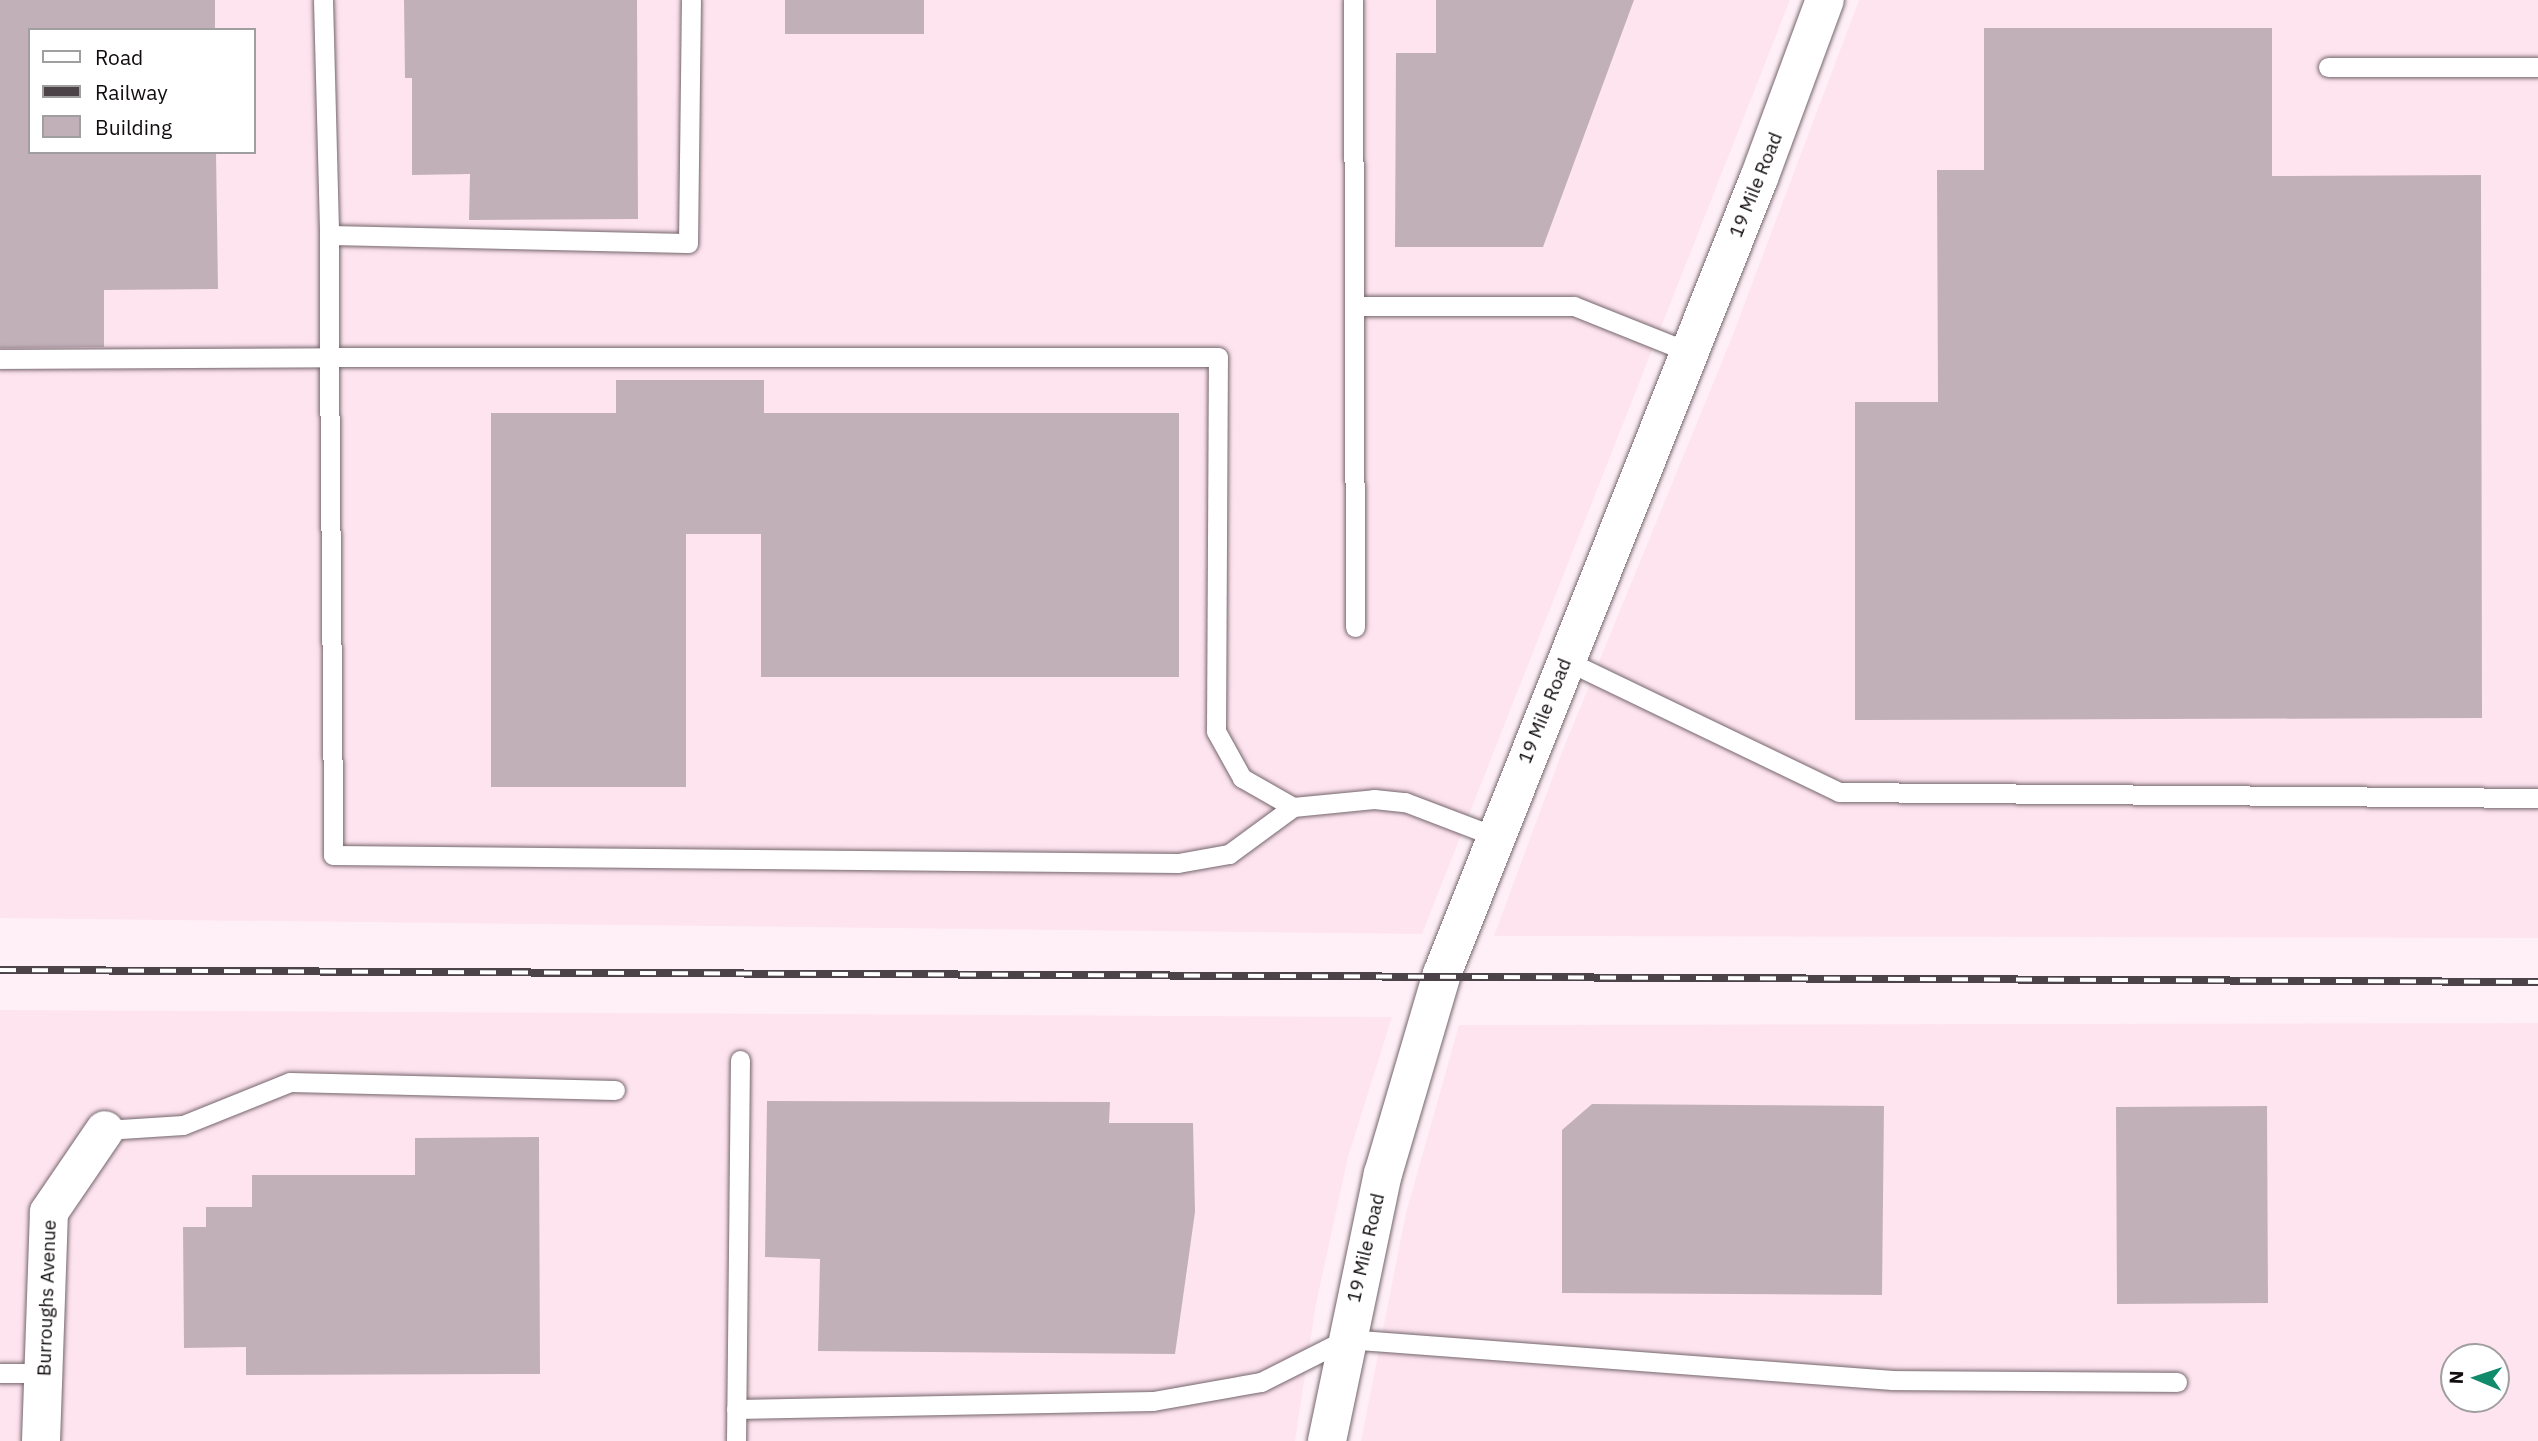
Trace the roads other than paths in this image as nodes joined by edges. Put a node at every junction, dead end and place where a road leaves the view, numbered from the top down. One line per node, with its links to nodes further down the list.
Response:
1 (323, 0): 7 (lane)
2 (691, 0): 7 (lane)
3 (1353, 0): 8 (lane)
4 (1825, 0): 9 (street, 19 Mile Road)
5 (2328, 67): 6 (lane)
6 (2538, 67)
7 (329, 235): 10 (lane)
8 (1355, 306): 9 (lane); 12 (lane)
9 (1689, 352): 13 (street, 19 Mile Road)
10 (329, 357): 11 (lane); 15 (lane); 15 (lane)
11 (0, 359)
12 (1356, 627)
13 (1565, 660): 14 (lane); 16 (street, 19 Mile Road)
14 (2538, 798)
15 (1293, 807): 16 (lane)
16 (1494, 836): 20 (street, 19 Mile Road)
17 (740, 1060): 24 (lane)
18 (615, 1090): 19 (lane)
19 (105, 1130): 22 (street, Burroughs Avenue)
20 (1346, 1339): 23 (lane); 24 (lane); 27 (street, 19 Mile Road)
21 (0, 1373): 22 (lane)
22 (44, 1373): 25 (street, Burroughs Avenue)
23 (2177, 1382)
24 (736, 1409): 26 (lane)
25 (41, 1441)
26 (736, 1441)
27 (1327, 1441)

